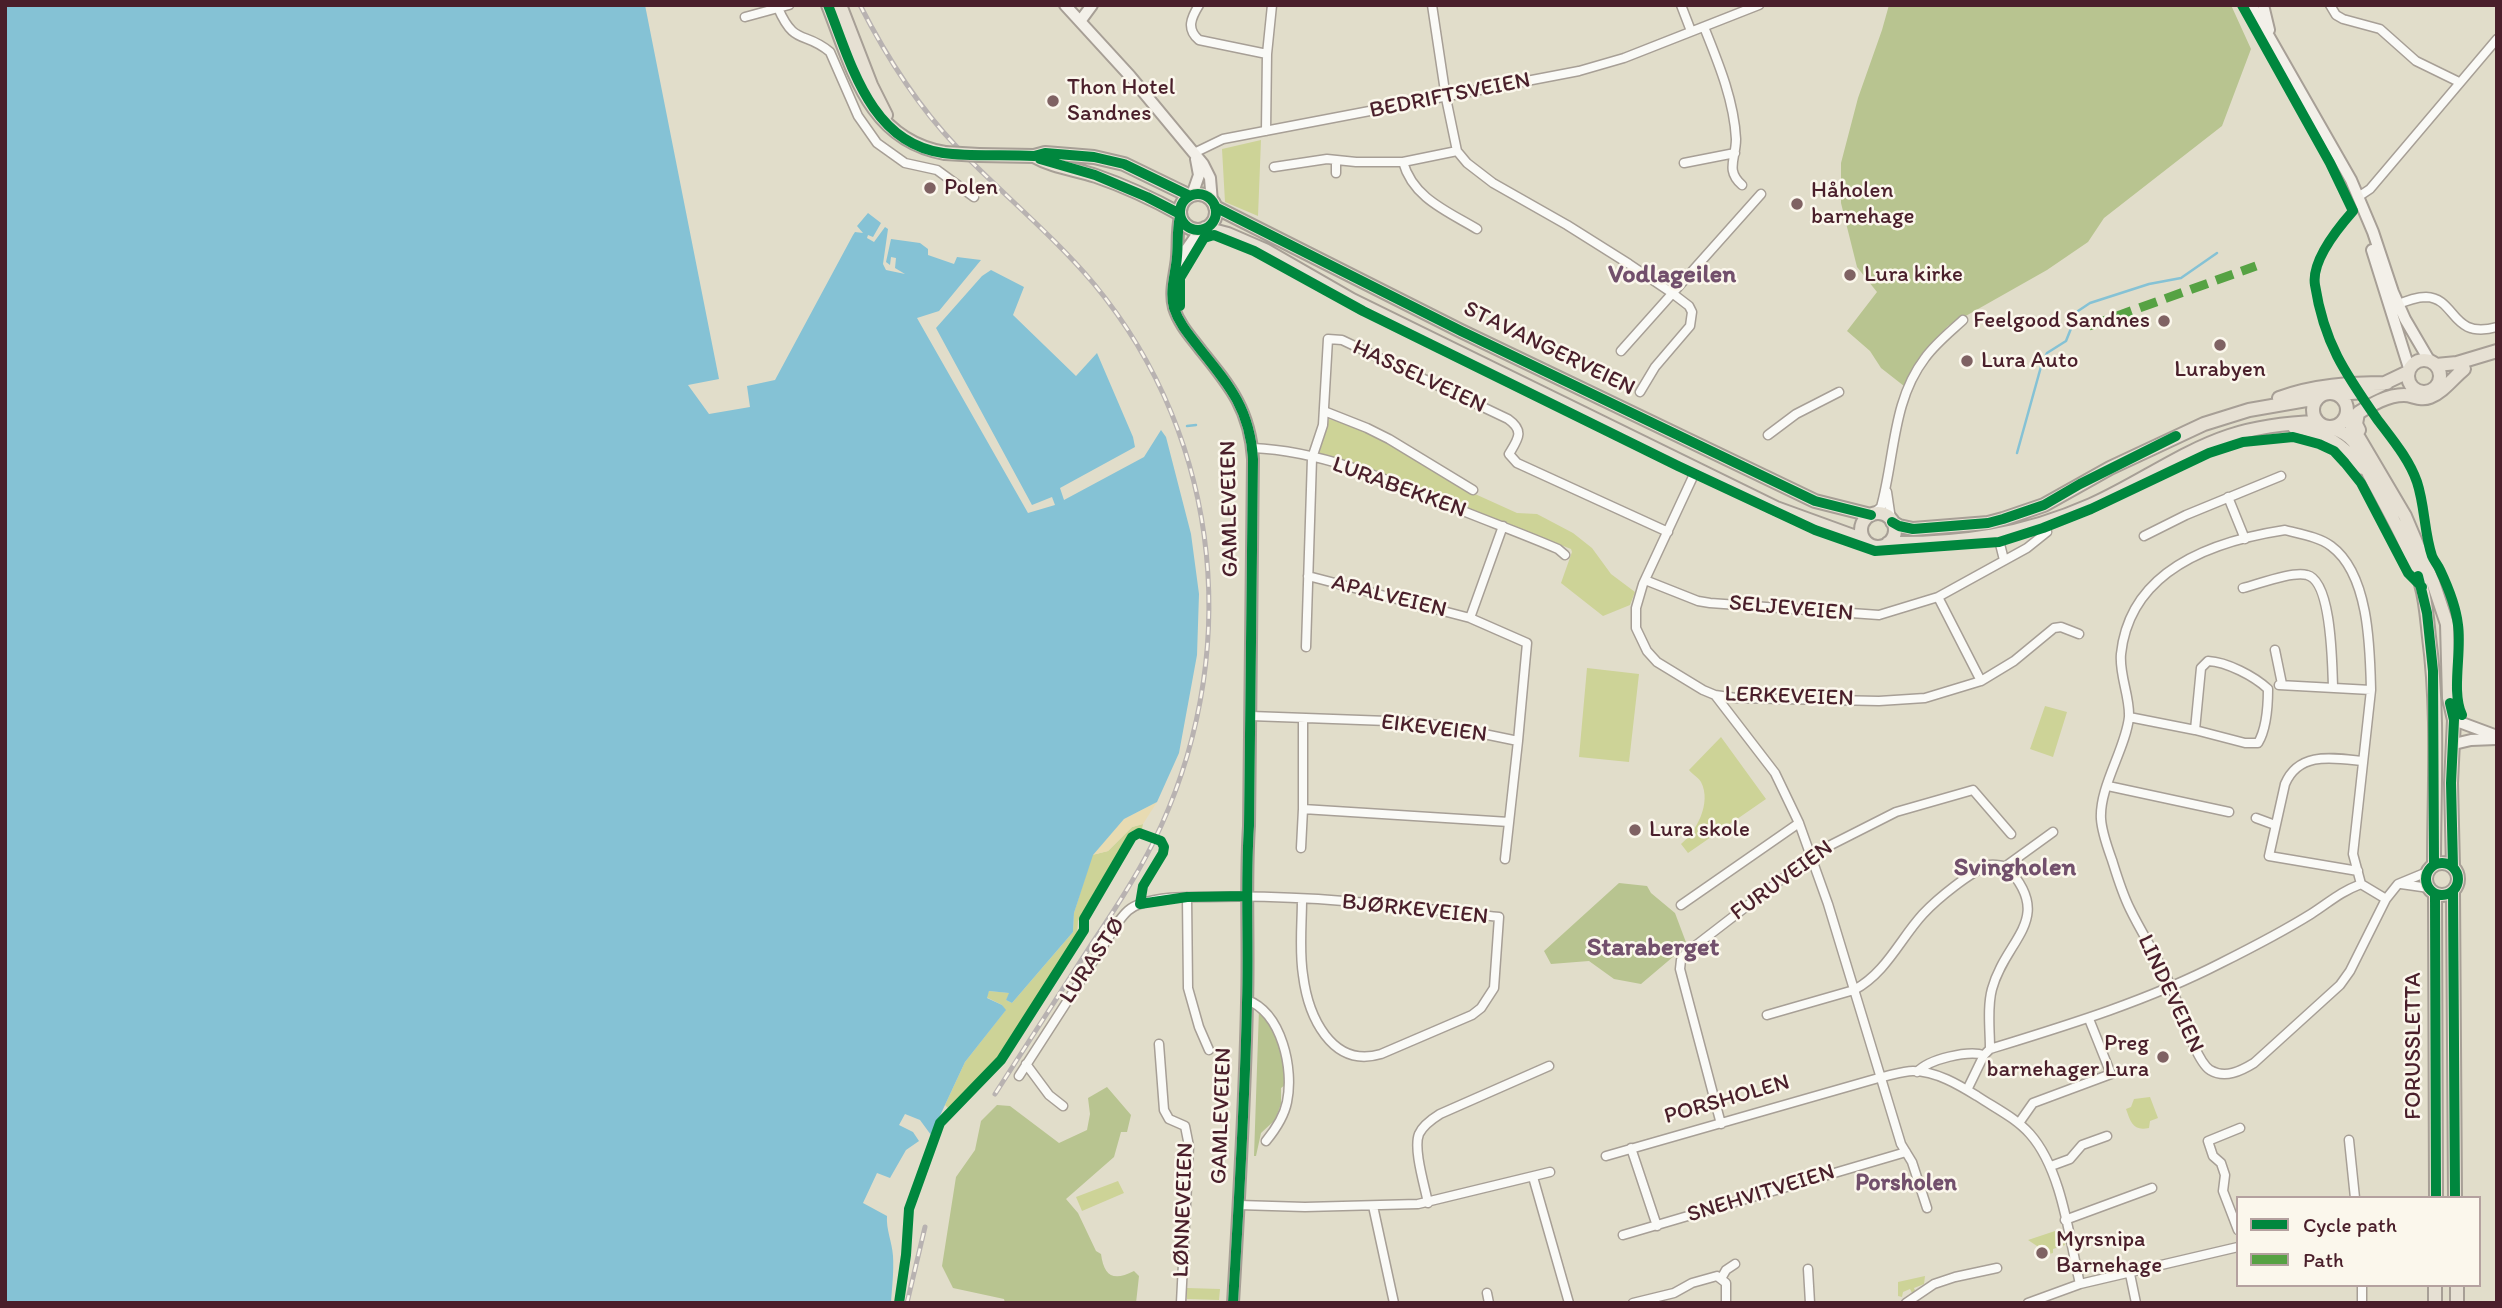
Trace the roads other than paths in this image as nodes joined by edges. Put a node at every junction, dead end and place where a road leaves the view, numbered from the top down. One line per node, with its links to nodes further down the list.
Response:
1 (789, 5): 14 (street)
2 (828, 5): 24 (main road)
3 (840, 5): 24 (main road)
4 (1065, 5): 16 (main road)
5 (1092, 5): 16 (main road)
6 (1199, 5): 21 (street)
7 (1272, 5): 21 (street)
8 (1432, 5): 23 (street)
9 (1681, 5): 18 (street)
10 (1759, 5): 17 (street, BEDRIFTSVEIEN)
11 (2251, 5): 19 (main road)
12 (2263, 5): 19 (main road)
13 (2330, 5): 22 (street)
14 (780, 6): 15 (street); 38 (street)
15 (745, 18)
16 (1081, 20): 28 (main road)
17 (1704, 27): 18 (street, BEDRIFTSVEIEN); 27 (street)
18 (1691, 31): 23 (street, BEDRIFTSVEIEN)
19 (2269, 33): 39 (main road)
20 (2497, 39): 22 (street)
21 (1267, 54): 25 (street)
22 (2459, 82): 39 (street)
23 (1446, 98): 25 (street, BEDRIFTSVEIEN); 26 (street)
24 (895, 131): 29 (main road, STAVANGERVEIEN, bridge)
25 (1266, 131): 28 (street, BEDRIFTSVEIEN)
26 (1457, 150): 31 (street); 45 (street)
27 (1735, 153): 32 (street); 35 (street)
28 (1195, 154): 37 (main road); 40 (main road)
29 (1034, 156): 37 (main road, STAVANGERVEIEN); 41 (main road, STAVANGERVEIEN)
30 (1336, 160): 31 (street); 33 (street); 34 (street)
31 (1403, 162): 43 (street)
32 (1684, 163)
33 (1274, 167)
34 (1336, 173)
35 (1742, 185)
36 (1761, 194): 45 (street)
37 (1191, 196): 40 (main road, STAVANGERVEIEN); 41 (main road)
38 (974, 197)
39 (2358, 197): 46 (main road)
40 (1213, 204): 42 (main road); 77 (main road, STAVANGERVEIEN)
41 (1180, 215): 42 (main road, STAVANGERVEIEN); 44 (main road, GAMLEVEIEN)
42 (1203, 229): 44 (main road, GAMLEVEIEN); 71 (main road, STAVANGERVEIEN)
43 (1477, 229)
44 (1177, 263): 68 (main road, GAMLEVEIEN)
45 (1672, 293): 49 (street); 58 (street)
46 (2394, 306): 48 (street); 52 (main road); 54 (main road)
47 (1963, 320): 74 (street)
48 (2497, 327)
49 (1621, 351)
50 (2497, 351): 52 (main road)
51 (2497, 359): 53 (main road)
52 (2432, 363): 54 (main road); 55 (main road)
53 (2464, 369): 55 (main road); 70 (main road)
54 (2409, 370): 56 (main road); 57 (main road)
55 (2439, 382): 57 (main road)
56 (2387, 383): 60 (main road); 62 (main road)
57 (2414, 390): 64 (main road)
58 (1640, 392)
59 (1839, 392): 67 (street)
60 (2336, 394): 61 (main road); 64 (main road)
61 (2318, 398): 62 (main road); 65 (main road)
62 (2249, 410): 78 (main road)
63 (1324, 411): 69 (street, HASSELVEIEN); 75 (street); 80 (street, HASSELVEIEN)
64 (2347, 415): 65 (main road); 70 (main road, FORUSSLETTA)
65 (2325, 424): 66 (main road); 73 (main road, FORUSSLETTA)
66 (2238, 433): 73 (main road); 82 (main road)
67 (1768, 435)
68 (1253, 448): 69 (street, LURABEKKEN); 102 (main road, GAMLEVEIEN)
69 (1312, 458): 79 (street, LURABEKKEN); 89 (street, APALVEIEN)
70 (2373, 459): 105 (main road, FORUSSLETTA)
71 (1697, 468): 80 (street, LERKEVEIEN); 85 (main road, STAVANGERVEIEN)
72 (2281, 476): 76 (street)
73 (2370, 477): 127 (main road, FORUSSLETTA)
74 (1887, 486): 77 (street); 78 (street)
75 (1473, 489)
76 (2228, 497): 83 (street); 84 (street)
77 (1873, 514): 78 (main road); 85 (main road)
78 (1891, 520): 86 (main road)
79 (1503, 526): 87 (street, LURABEKKEN); 93 (street, APALVEIEN)
80 (1668, 532): 90 (street, LERKEVEIEN)
81 (2047, 532): 88 (street, SELJEVEIEN)
82 (1998, 536): 86 (main road); 88 (street)
83 (2144, 536)
84 (2245, 539): 99 (street, LINDEVEIEN); 104 (street, LINDEVEIEN)
85 (1864, 540): 86 (main road)
86 (1888, 543)
87 (1565, 555)
88 (2004, 560): 92 (street, SELJEVEIEN)
89 (1308, 576): 93 (street, APALVEIEN); 95 (street, APALVEIEN)
90 (1645, 580): 92 (street, SELJEVEIEN); 101 (street, LERKEVEIEN)
91 (2244, 588): 98 (street)
92 (1938, 597): 97 (street)
93 (1470, 618): 100 (street, APALVEIEN)
94 (2079, 634): 97 (street, LERKEVEIEN)
95 (1306, 647)
96 (2275, 650): 98 (street)
97 (1981, 681): 101 (street, LERKEVEIEN)
98 (2333, 686): 99 (street)
99 (2371, 690): 110 (street, LINDEVEIEN)
100 (1524, 695): 108 (street, EIKEVEIEN)
101 (1715, 695): 118 (street)
102 (1251, 716): 103 (street, EIKEVEIEN); 133 (main road, GAMLEVEIEN)
103 (1303, 718): 108 (street, EIKEVEIEN); 114 (street)
104 (2129, 718): 106 (street); 112 (street, LINDEVEIEN)
105 (2454, 720): 107 (main road); 109 (main road, FORUSSLETTA)
106 (2195, 730): 106 (street)
107 (2497, 738): 109 (main road)
108 (1518, 741): 117 (street)
109 (2454, 744): 126 (main road, FORUSSLETTA)
110 (2363, 761): 119 (street); 128 (street, LINDEVEIEN)
111 (1973, 778): 113 (street)
112 (2108, 786): 115 (street); 138 (street, LINDEVEIEN)
113 (1973, 790): 121 (street); 123 (street, FURUVEIEN)
114 (1303, 809): 117 (street); 122 (street)
115 (2229, 812)
116 (2256, 818): 119 (street)
117 (1509, 822): 124 (street)
118 (1799, 823): 123 (street); 137 (street)
119 (2275, 825): 128 (street)
120 (2053, 832): 125 (street)
121 (2011, 834)
122 (1301, 848)
123 (1812, 857): 139 (street); 154 (street, FURUVEIEN)
124 (1506, 859)
125 (2006, 866): 139 (street); 145 (street)
126 (2453, 867): 127 (main road); 132 (main road, FORUSSLETTA)
127 (2431, 869): 130 (street); 131 (main road, FORUSSLETTA)
128 (2358, 871): 129 (street, LINDEVEIEN)
129 (2361, 884): 136 (street); 138 (street, PORSHOLEN)
130 (2398, 884): 131 (street); 136 (street, LINDEVEIEN)
131 (2432, 891): 132 (main road); 167 (main road, FORUSSLETTA)
132 (2453, 891): 168 (main road, FORUSSLETTA)
133 (1248, 896): 134 (street, LURASTØ); 135 (street, BJØRKEVEIEN); 140 (main road, GAMLEVEIEN)
134 (1187, 897): 144 (street); 146 (street, LURASTØ)
135 (1302, 899): 135 (street, BJØRKEVEIEN)
136 (2386, 899): 138 (street, LINDEVEIEN)
137 (1681, 905)
138 (2171, 986): 142 (street, PORSHOLEN)
139 (1854, 990): 141 (street); 150 (street)
140 (1247, 1000): 158 (street, GAMLEVEIEN); 170 (main road, GAMLEVEIEN)
141 (1767, 1014)
142 (2089, 1018): 145 (street, PORSHOLEN); 153 (street)
143 (1159, 1044): 185 (street, LØNNEVEIEN)
144 (1209, 1051)
145 (1987, 1052): 148 (street, PORSHOLEN); 151 (street)
146 (1026, 1065): 149 (street, LURASTØ); 152 (street)
147 (1549, 1066): 169 (street)
148 (1917, 1072): 150 (street, PORSHOLEN); 151 (street, PORSHOLEN)
149 (1019, 1076)
150 (1882, 1077): 154 (street, PORSHOLEN); 160 (street)
151 (1967, 1090): 153 (street, PORSHOLEN)
152 (1063, 1105)
153 (2019, 1123): 162 (street, PORSHOLEN)
154 (1721, 1124): 159 (street, PORSHOLEN)
155 (2240, 1128): 174 (street)
156 (2107, 1136): 162 (street)
157 (2349, 1140): 166 (street)
158 (1266, 1142)
159 (1631, 1148): 161 (street, PORSHOLEN); 175 (street, SNEHVITVEIEN)
160 (1906, 1152): 172 (street); 175 (street, SNEHVITVEIEN)
161 (1606, 1156)
162 (2051, 1166): 173 (street, PORSHOLEN)
163 (1550, 1172): 164 (street)
164 (1533, 1177): 169 (street); 189 (street)
165 (2152, 1188): 173 (street)
166 (2355, 1196)
167 (2436, 1196)
168 (2455, 1196)
169 (1429, 1203): 171 (street)
170 (1239, 1205): 171 (street); 186 (main road, GAMLEVEIEN)
171 (1373, 1206): 187 (street)
172 (1927, 1208)
173 (2065, 1220): 183 (street, PORSHOLEN)
174 (2236, 1225)
175 (1657, 1226): 176 (street, SNEHVITVEIEN)
176 (1623, 1235)
177 (2236, 1248): 181 (street)
178 (1735, 1264): 182 (street)
179 (1997, 1268): 193 (street)
180 (1808, 1269): 192 (street)
181 (2130, 1274): 183 (street); 195 (street)
182 (1721, 1277): 190 (street); 191 (street)
183 (2080, 1284): 194 (street)
184 (1487, 1293): 188 (street)
185 (1181, 1303)
186 (1233, 1303)
187 (1394, 1303)
188 (1489, 1303)
189 (1568, 1303)
190 (1633, 1303)
191 (1726, 1303)
192 (1810, 1303)
193 (1906, 1303)
194 (2028, 1303)
195 (2136, 1303)

